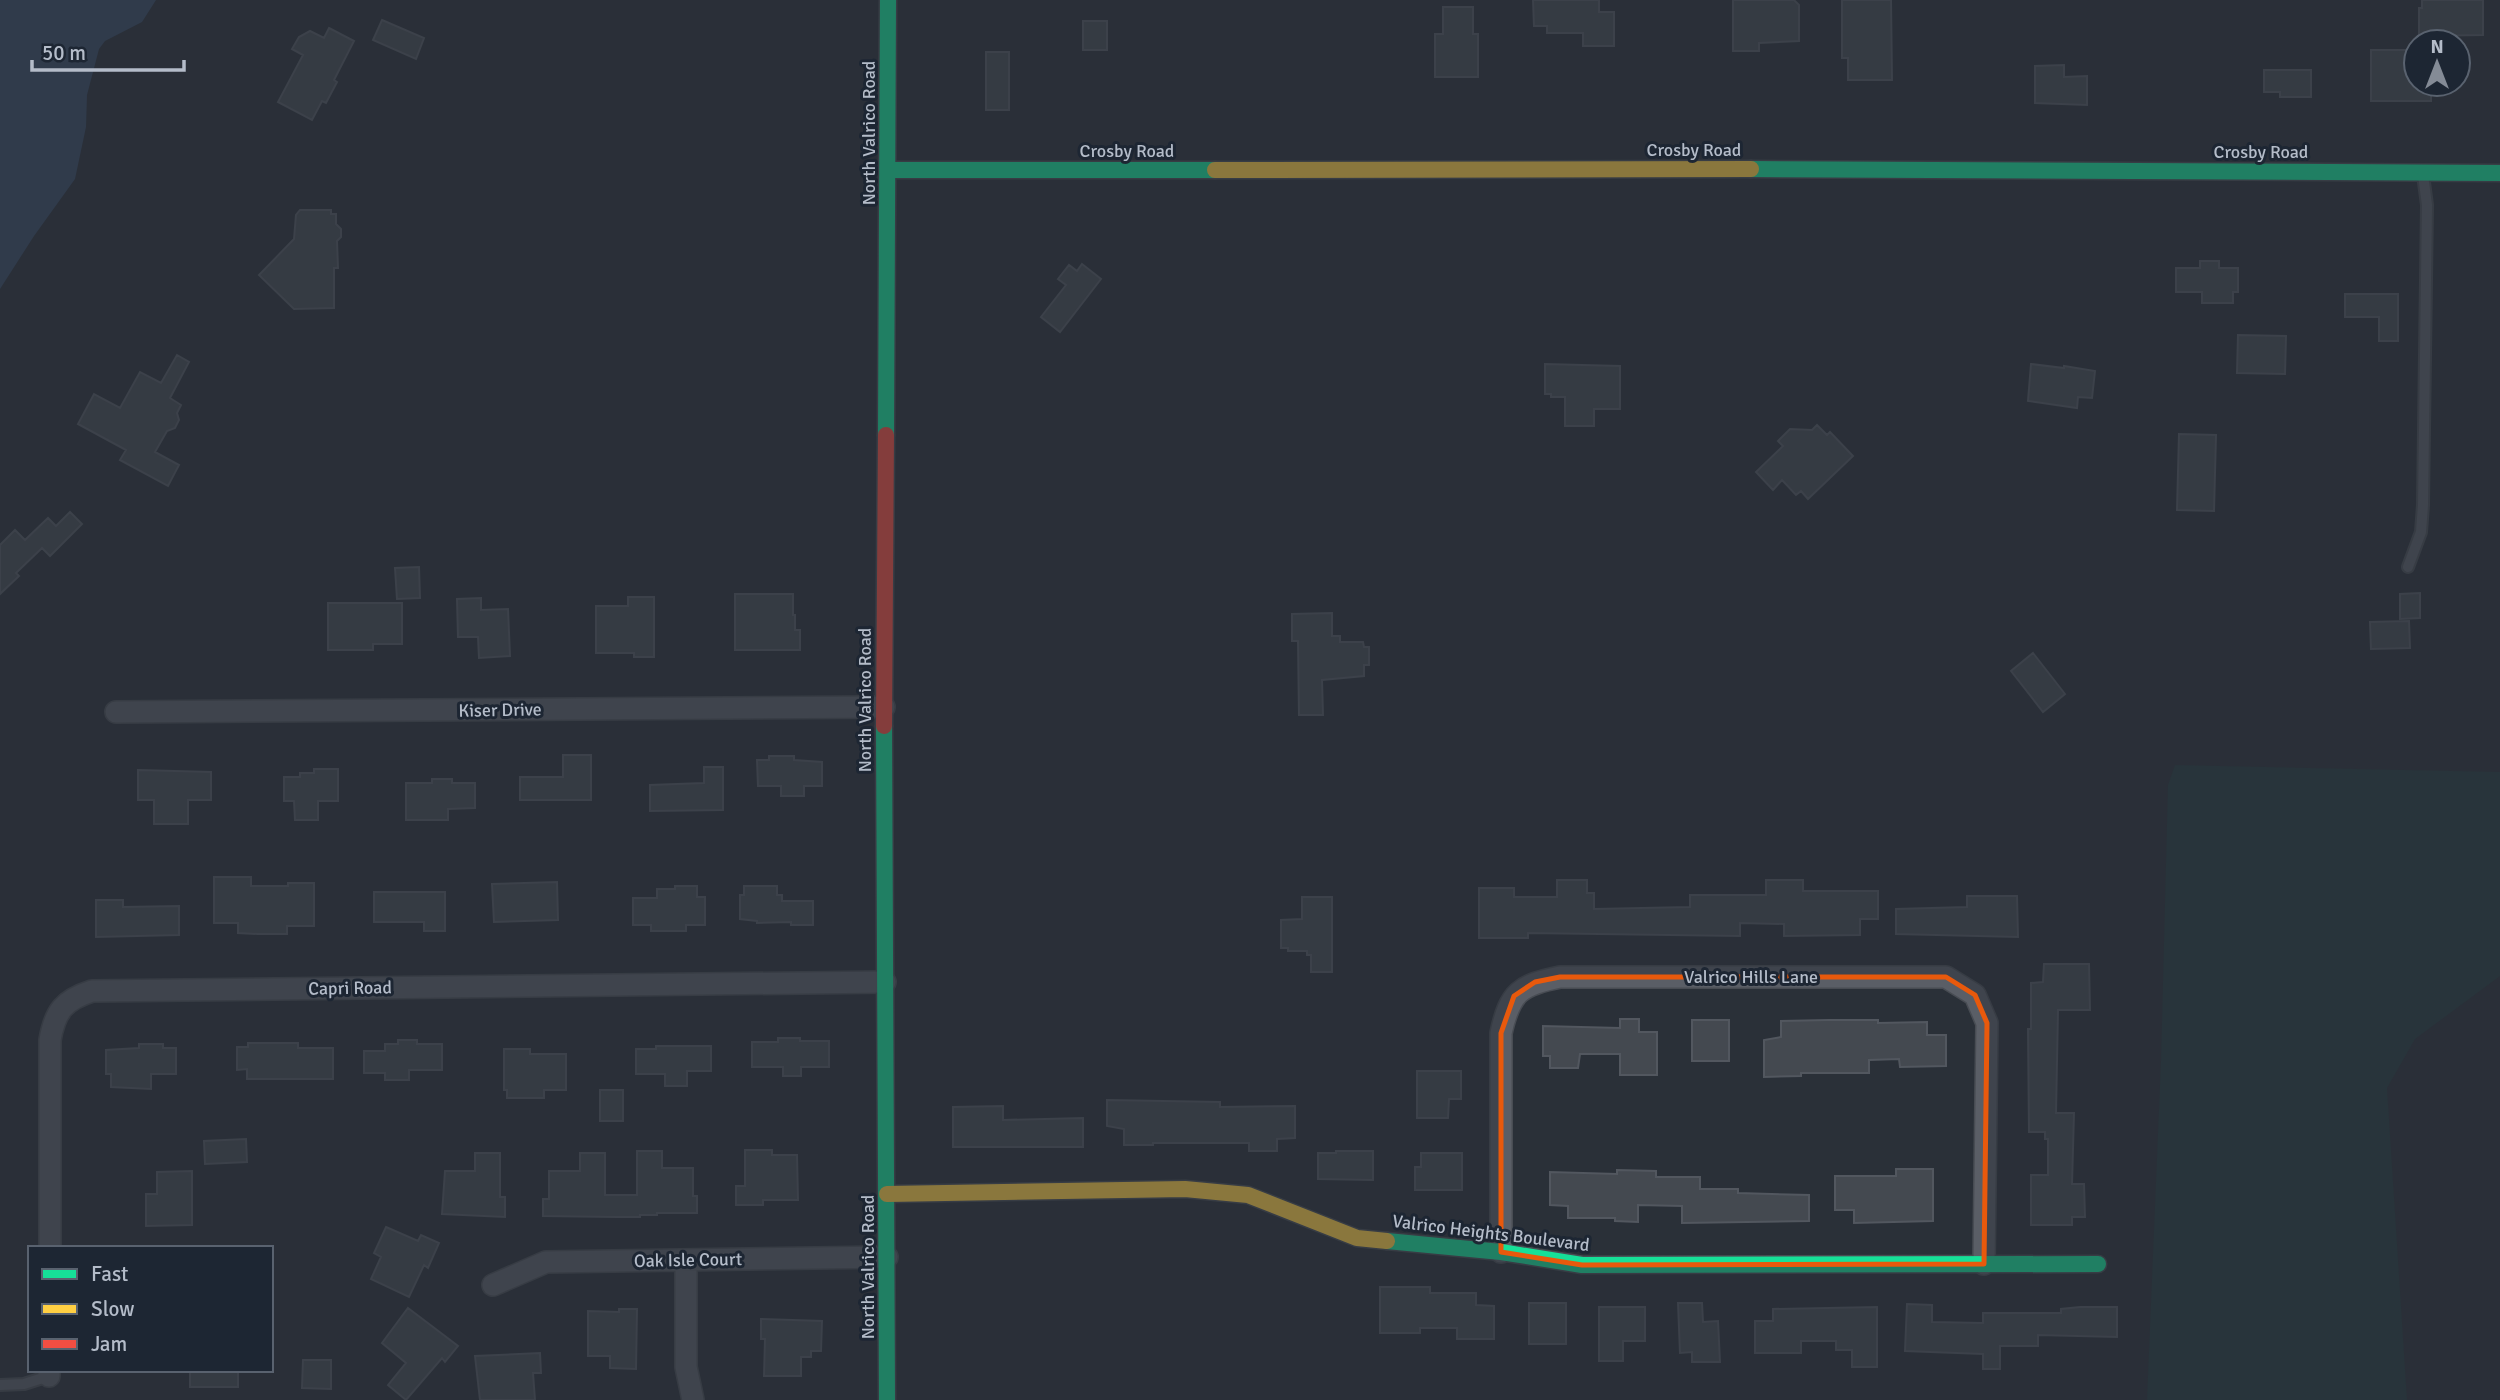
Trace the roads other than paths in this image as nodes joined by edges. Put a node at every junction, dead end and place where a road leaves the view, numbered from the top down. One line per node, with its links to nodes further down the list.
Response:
1 (888, 0): 2 (street, North Valrico Road)
2 (888, 170): 3 (street, Crosby Road); 6 (street, North Valrico Road)
3 (2423, 172): 4 (street, Crosby Road); 5 (lane)
4 (2500, 173)
5 (2408, 567)
6 (884, 707): 7 (street, Kiser Drive); 8 (street, North Valrico Road)
7 (116, 712)
8 (885, 982): 9 (street, North Valrico Road); 10 (street, Capri Road)
9 (887, 1194): 11 (street, Valrico Heights Boulevard); 12 (street, North Valrico Road)
10 (50, 1246)
11 (1501, 1252): 14 (street, Valrico Heights Boulevard); 14 (street, Valrico Hills Lane)
12 (887, 1257): 13 (street, Oak Isle Court); 20 (street, North Valrico Road)
13 (686, 1259): 16 (street, Oak Isle Court); 19 (street)
14 (1984, 1264): 15 (street, Valrico Heights Boulevard)
15 (2098, 1264)
16 (493, 1285)
17 (49, 1373): 18 (lane)
18 (0, 1385)
19 (693, 1400)
20 (887, 1400)

